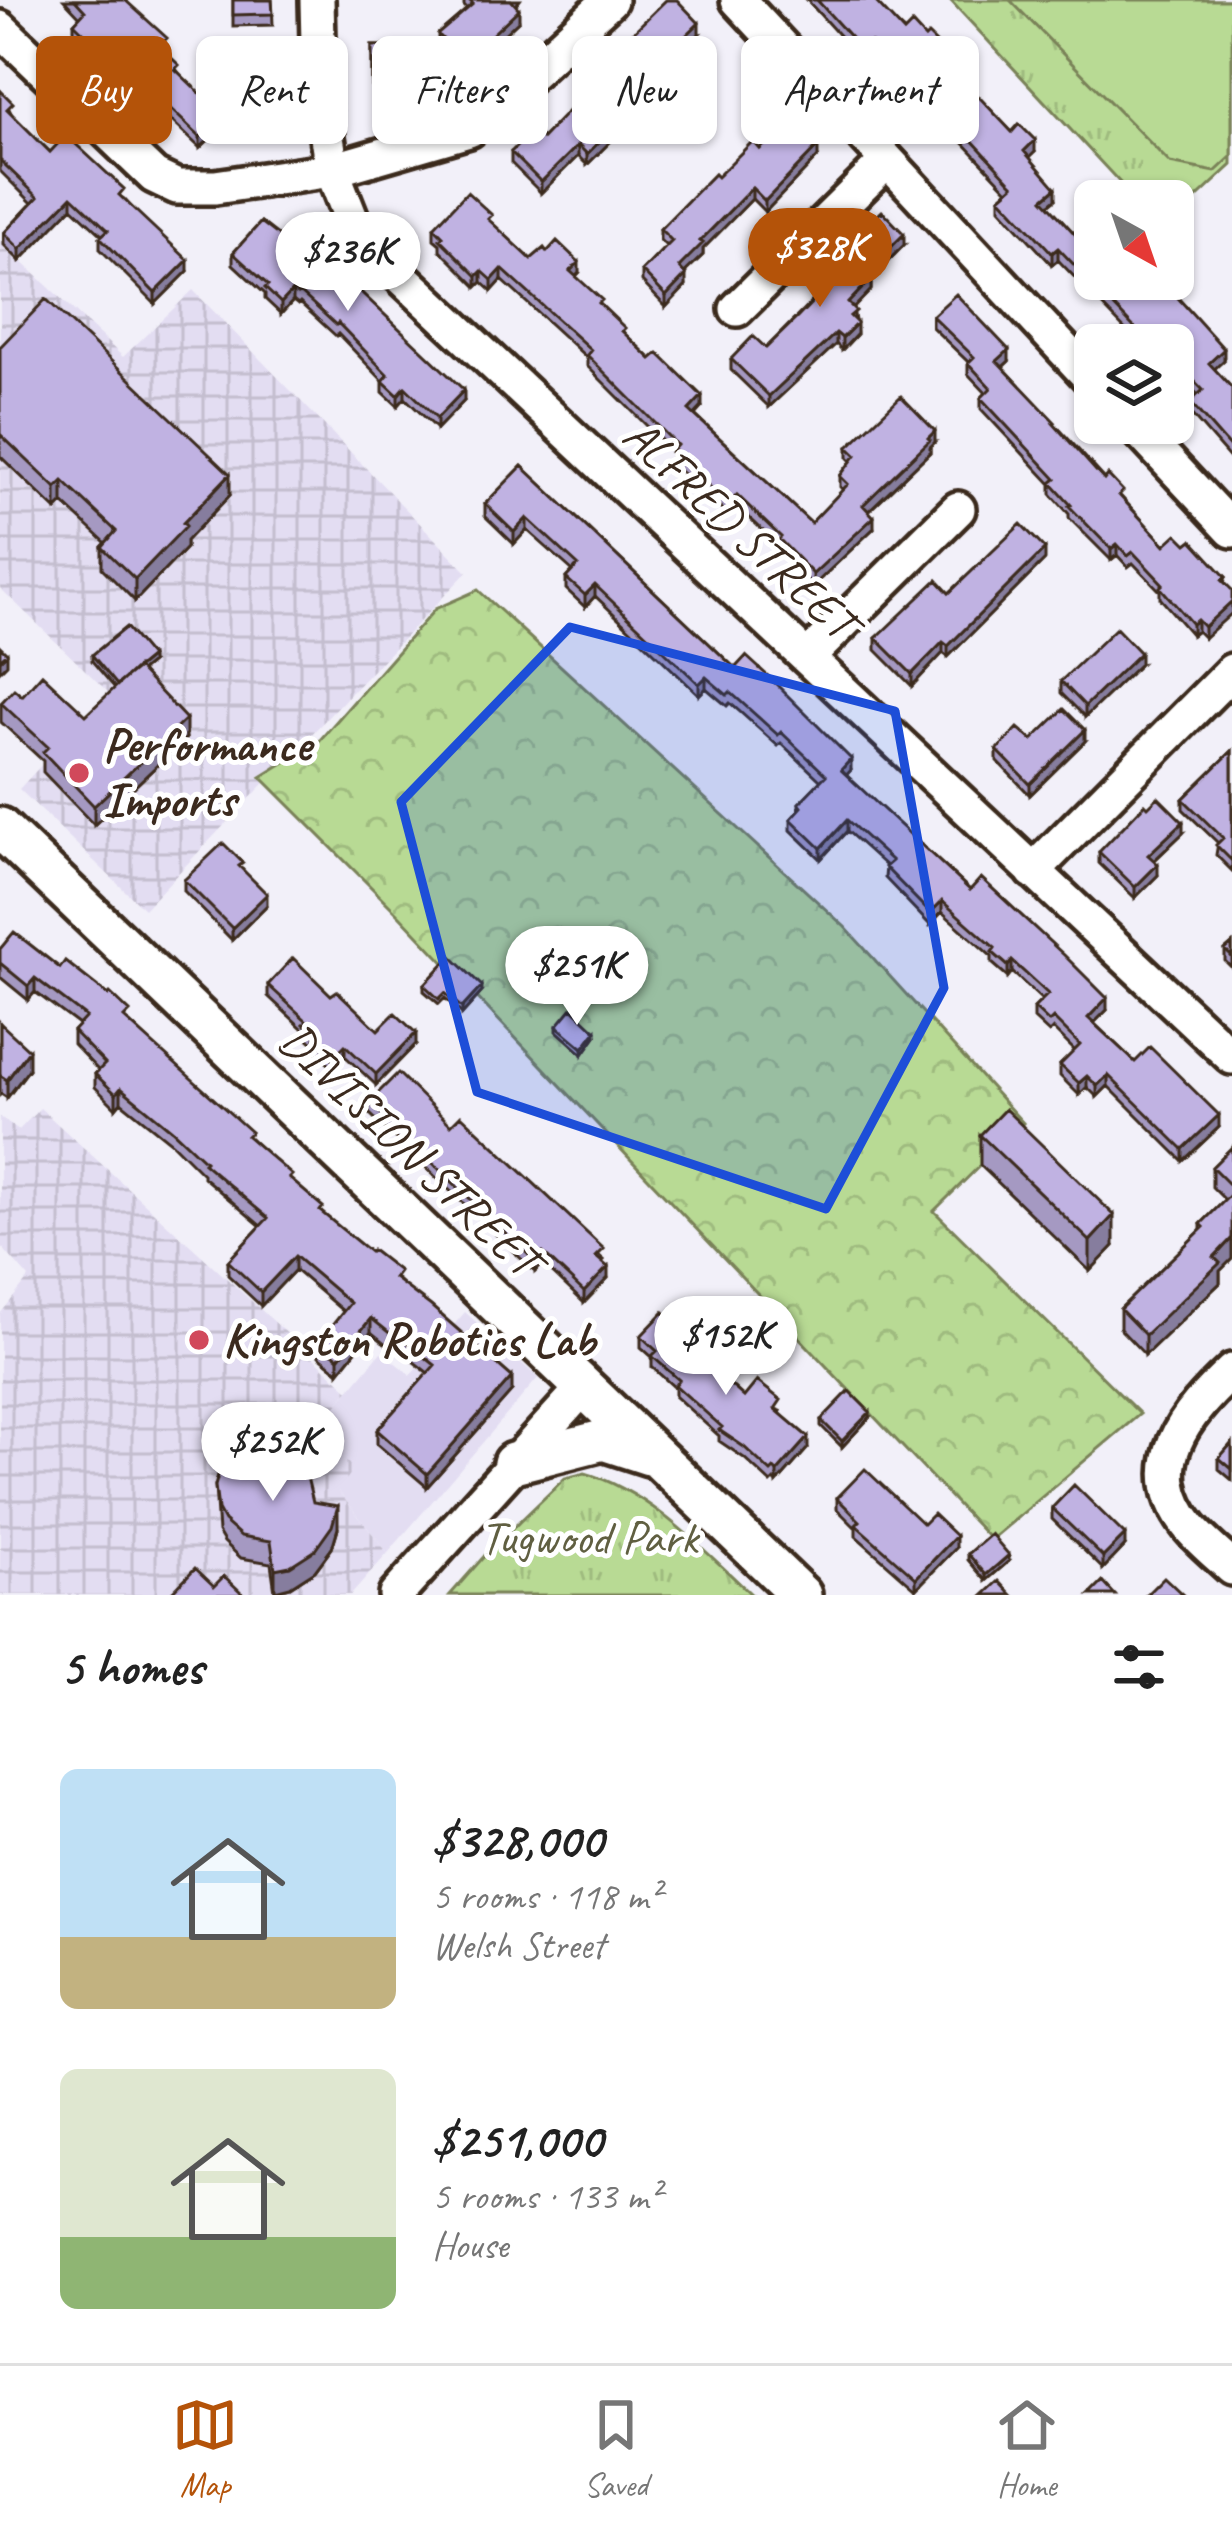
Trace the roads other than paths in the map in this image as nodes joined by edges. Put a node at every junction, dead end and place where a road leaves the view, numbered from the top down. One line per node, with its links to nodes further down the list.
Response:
1 (317, 0): 6 (street, ALFRED STREET)
2 (610, 0): 6 (street)
3 (738, 0): 5 (street)
4 (0, 28): 6 (street)
5 (886, 160): 7 (street); 8 (street)
6 (332, 170): 12 (street, ALFRED STREET)
7 (737, 309)
8 (1074, 361)
9 (1152, 444): 11 (street)
10 (958, 509): 12 (street)
11 (1232, 530)
12 (808, 656): 15 (street, ALFRED STREET)
13 (1232, 671): 15 (street)
14 (0, 827): 18 (main road, DIVISION STREET)
15 (1033, 871): 16 (street, ALFRED STREET)
16 (1232, 1057)
17 (1232, 1371): 21 (street)
18 (584, 1388): 19 (main road, DIVISION STREET); 20 (street)
19 (655, 1457): 20 (main road); 23 (main road, DIVISION STREET)
20 (513, 1463): 22 (street)
21 (1232, 1568)
22 (396, 1595)
23 (801, 1595)

